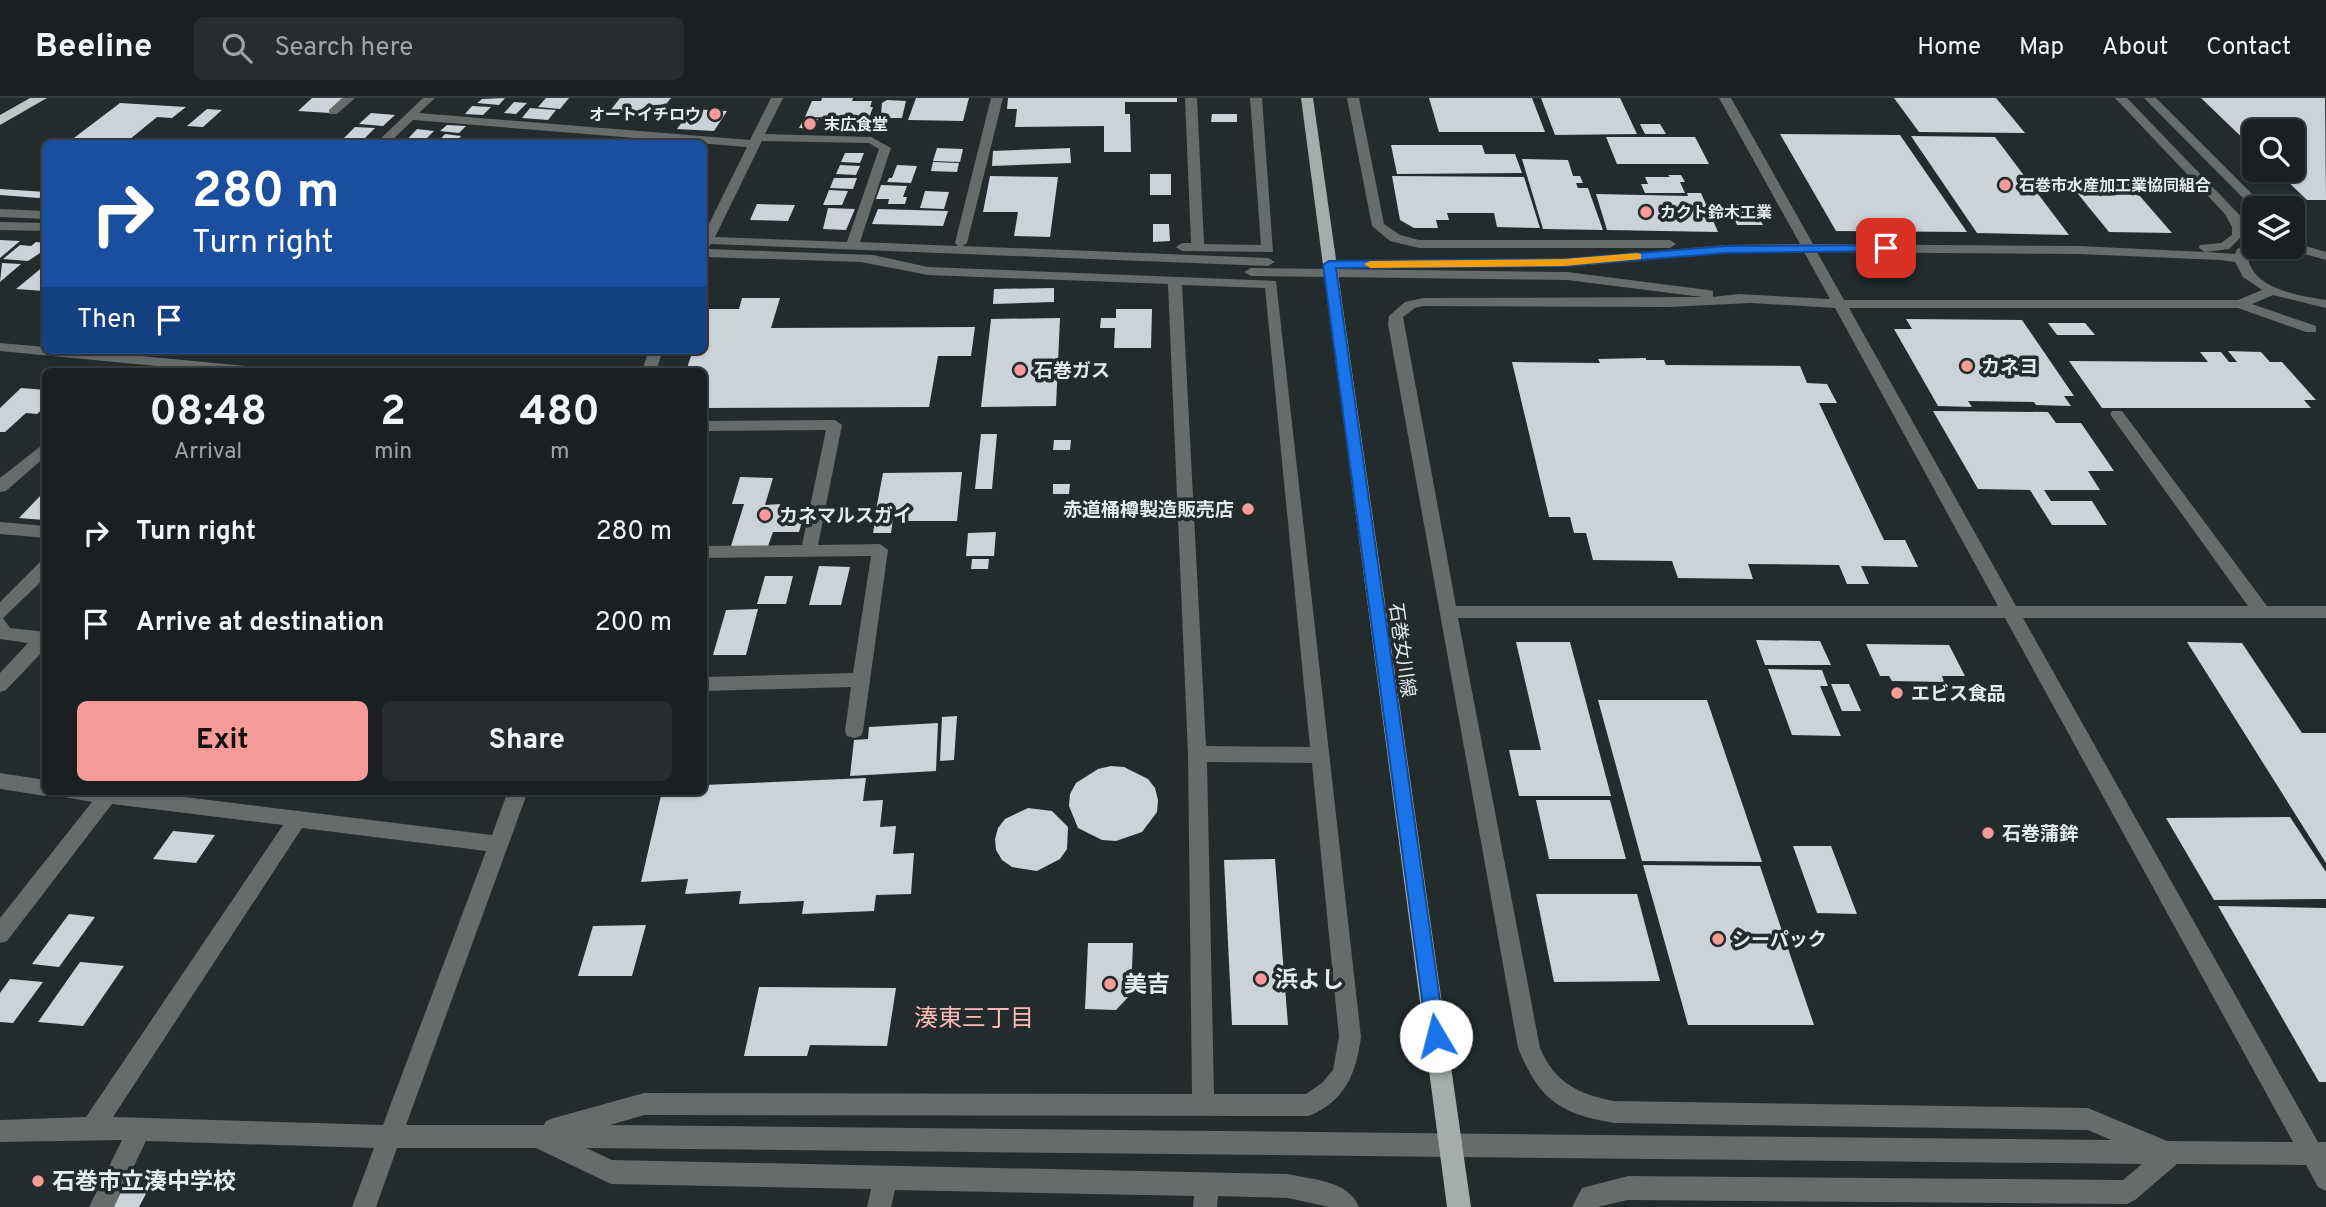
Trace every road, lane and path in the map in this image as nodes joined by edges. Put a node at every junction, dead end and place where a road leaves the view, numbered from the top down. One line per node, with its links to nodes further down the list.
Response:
1 (40, 98): 15 (highway)
2 (349, 98): 13 (street)
3 (429, 98): 14 (street)
4 (777, 98): 17 (street)
5 (997, 98): 26 (street)
6 (1191, 98): 31 (street)
7 (1256, 98): 31 (street)
8 (1307, 98): 40 (main road, 石巻女川線)
9 (1353, 98): 34 (street)
10 (1725, 98): 32 (street)
11 (2121, 98): 19 (street)
12 (2150, 98): 18 (street)
13 (333, 112)
14 (410, 116): 16 (street); 17 (street)
15 (0, 121)
16 (385, 140)
17 (755, 141): 25 (street); 29 (street)
18 (2248, 196)
19 (2228, 210): 22 (street); 35 (street)
20 (0, 213): 21 (street)
21 (42, 215)
22 (2242, 225)
23 (0, 226): 24 (street)
24 (42, 228)
25 (707, 239)
26 (961, 243): 30 (street); 31 (street)
27 (707, 245): 29 (street)
28 (707, 245): 38 (street)
29 (852, 246): 30 (street)
30 (871, 247): 40 (street)
31 (1198, 247)
32 (1808, 248): 34 (street); 35 (street); 45 (street)
33 (2305, 248): 37 (street)
34 (1726, 249): 40 (street)
35 (2079, 250): 39 (street)
36 (2242, 252): 39 (street)
37 (2326, 256)
38 (863, 259): 40 (street); 41 (street)
39 (2240, 259): 42 (street)
40 (1330, 270): 44 (street); 94 (main road, 石巻女川線)
41 (1175, 281): 78 (street); 79 (street)
42 (2271, 290): 43 (street); 46 (street)
43 (2292, 298): 47 (street); 48 (street)
44 (1750, 299): 45 (street); 66 (street)
45 (1840, 304): 46 (street); 67 (street)
46 (2239, 304): 48 (street)
47 (2319, 304): 48 (street)
48 (2317, 333)
49 (0, 347): 50 (street)
50 (18, 348): 51 (street); 54 (street)
51 (42, 349)
52 (131, 354): 53 (street)
53 (150, 355): 55 (street); 56 (street)
54 (0, 364)
55 (135, 368)
56 (237, 368)
57 (2117, 414): 68 (street)
58 (707, 426): 63 (street)
59 (42, 450): 60 (street)
60 (0, 487)
61 (0, 528): 62 (street)
62 (42, 533)
63 (808, 551): 64 (street); 74 (street)
64 (707, 552)
65 (42, 570): 70 (street)
66 (1448, 612): 67 (street); 95 (street)
67 (2010, 612): 68 (street); 96 (street)
68 (2262, 612): 69 (street)
69 (2326, 612)
70 (0, 613)
71 (0, 624): 72 (street)
72 (42, 639)
73 (42, 641): 76 (street)
74 (862, 680): 75 (street); 77 (street)
75 (707, 684)
76 (0, 685)
77 (854, 731)
78 (1197, 754): 79 (street); 88 (street)
79 (1319, 755): 88 (street)
80 (0, 781): 81 (street)
81 (42, 787)
82 (107, 795): 87 (street)
83 (123, 795): 85 (street)
84 (516, 795): 86 (street)
85 (297, 820): 86 (street); 89 (street)
86 (498, 844): 93 (street)
87 (0, 934)
88 (1203, 1104): 92 (street)
89 (92, 1128): 90 (street); 91 (street)
90 (140, 1129): 93 (street); 100 (street)
91 (0, 1130)
92 (534, 1135): 93 (street); 94 (street); 97 (street)
93 (390, 1137): 101 (street)
94 (1451, 1145): 95 (street); 104 (main road, 石巻女川線)
95 (2172, 1154): 96 (street); 105 (street)
96 (2319, 1154): 98 (street)
97 (886, 1178): 99 (street); 102 (street)
98 (2326, 1179)
99 (1206, 1195): 103 (street)
100 (101, 1207)
101 (365, 1207)
102 (879, 1207)
103 (1347, 1207)
104 (1459, 1207)
105 (1584, 1207)

